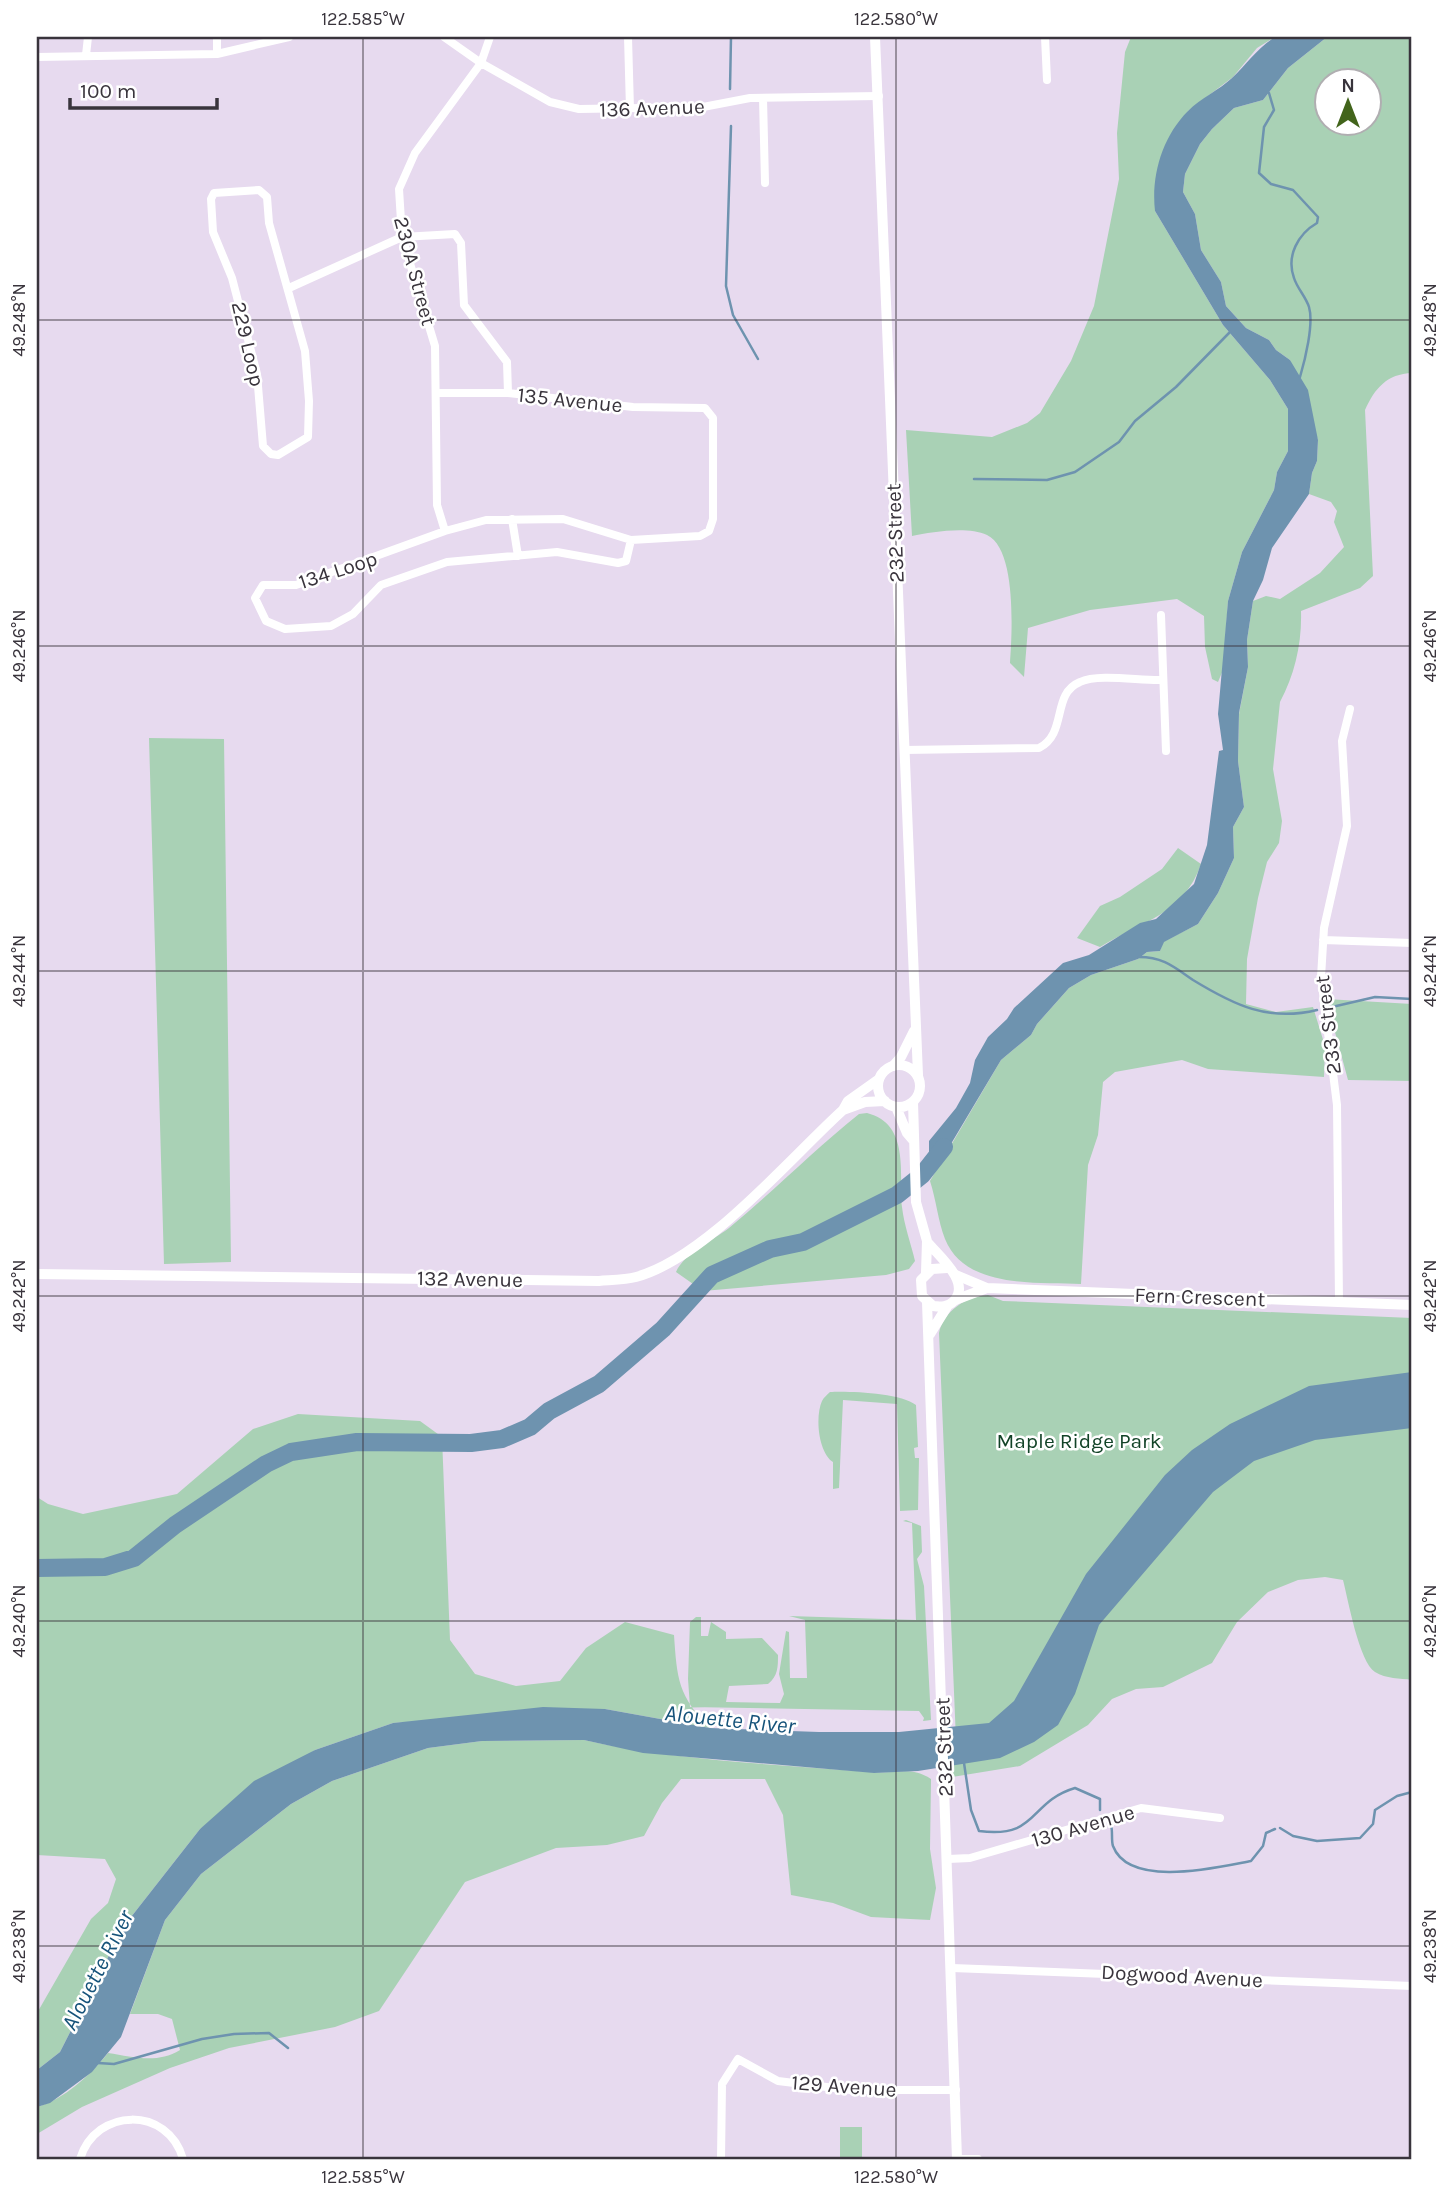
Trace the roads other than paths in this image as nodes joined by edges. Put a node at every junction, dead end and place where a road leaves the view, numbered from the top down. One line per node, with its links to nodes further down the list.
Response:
1 (88, 37): 10 (street)
2 (217, 37): 9 (street)
3 (289, 37): 9 (street)
4 (444, 37): 12 (street, 136 Avenue)
5 (490, 37): 12 (street, 230A Street)
6 (628, 37): 16 (street)
7 (875, 37): 14 (street, 232 Street)
8 (1045, 37): 13 (street)
9 (217, 54): 10 (street)
10 (86, 55): 11 (street)
11 (37, 57)
12 (481, 63): 16 (street, 136 Avenue); 18 (street, 230A Street)
13 (1047, 79)
14 (879, 96): 15 (street, 136 Avenue); 30 (street, 232 Street)
15 (763, 98): 16 (street, 136 Avenue); 17 (street)
16 (630, 109)
17 (765, 183)
18 (402, 237): 19 (street); 20 (street, 230A Street); 21 (street)
19 (289, 288): 19 (street, 229 Loop)
20 (436, 393): 21 (street, 135 Avenue); 23 (street, 230A Street)
21 (509, 393): 24 (street, 135 Avenue)
22 (512, 519): 23 (street, 134 Loop); 25 (street, 134 Loop); 26 (street)
23 (445, 531): 26 (street, 134 Loop)
24 (709, 531): 25 (street, 134 Loop)
25 (631, 540): 26 (street, 134 Loop)
26 (518, 556)
27 (1161, 615): 28 (street)
28 (1161, 680): 30 (street); 31 (street)
29 (1350, 709): 32 (street, 233 Street)
30 (904, 750): 34 (street, 232 Street)
31 (1166, 751)
32 (1323, 940): 33 (street); 49 (street, 233 Street)
33 (1412, 943)
34 (914, 1030): 35 (street); 36 (street, 232 Street)
35 (893, 1066): 36 (main road); 37 (main road)
36 (918, 1075): 39 (main road)
37 (879, 1079): 38 (main road); 41 (main road, 132 Avenue)
38 (884, 1101): 40 (main road); 41 (main road, 132 Avenue)
39 (914, 1102): 40 (main road); 42 (main road)
40 (896, 1107): 42 (main road)
41 (844, 1110): 46 (main road, 132 Avenue)
42 (914, 1144): 43 (main road)
43 (927, 1241): 44 (main road); 45 (main road)
44 (951, 1272): 45 (main road); 47 (street, Fern Crescent); 50 (main road)
45 (926, 1273): 48 (main road)
46 (37, 1274)
47 (987, 1289): 49 (street, Fern Crescent); 50 (street, Fern Crescent)
48 (927, 1302): 50 (main road); 52 (main road, 232 Street)
49 (1339, 1302): 51 (street, Fern Crescent)
50 (952, 1303): 52 (main road)
51 (1412, 1305)
52 (930, 1334): 54 (main road, 232 Street)
53 (1220, 1818): 54 (street, 130 Avenue)
54 (947, 1859): 55 (main road, 232 Street)
55 (952, 1968): 56 (street, Dogwood Avenue); 57 (main road, 232 Street)
56 (1412, 1986)
57 (956, 2090): 60 (street, 129 Avenue); 61 (main road, 232 Street)
58 (80, 2159): 59 (street)
59 (183, 2159)
60 (721, 2159)
61 (957, 2159): 62 (street)
62 (978, 2159)

